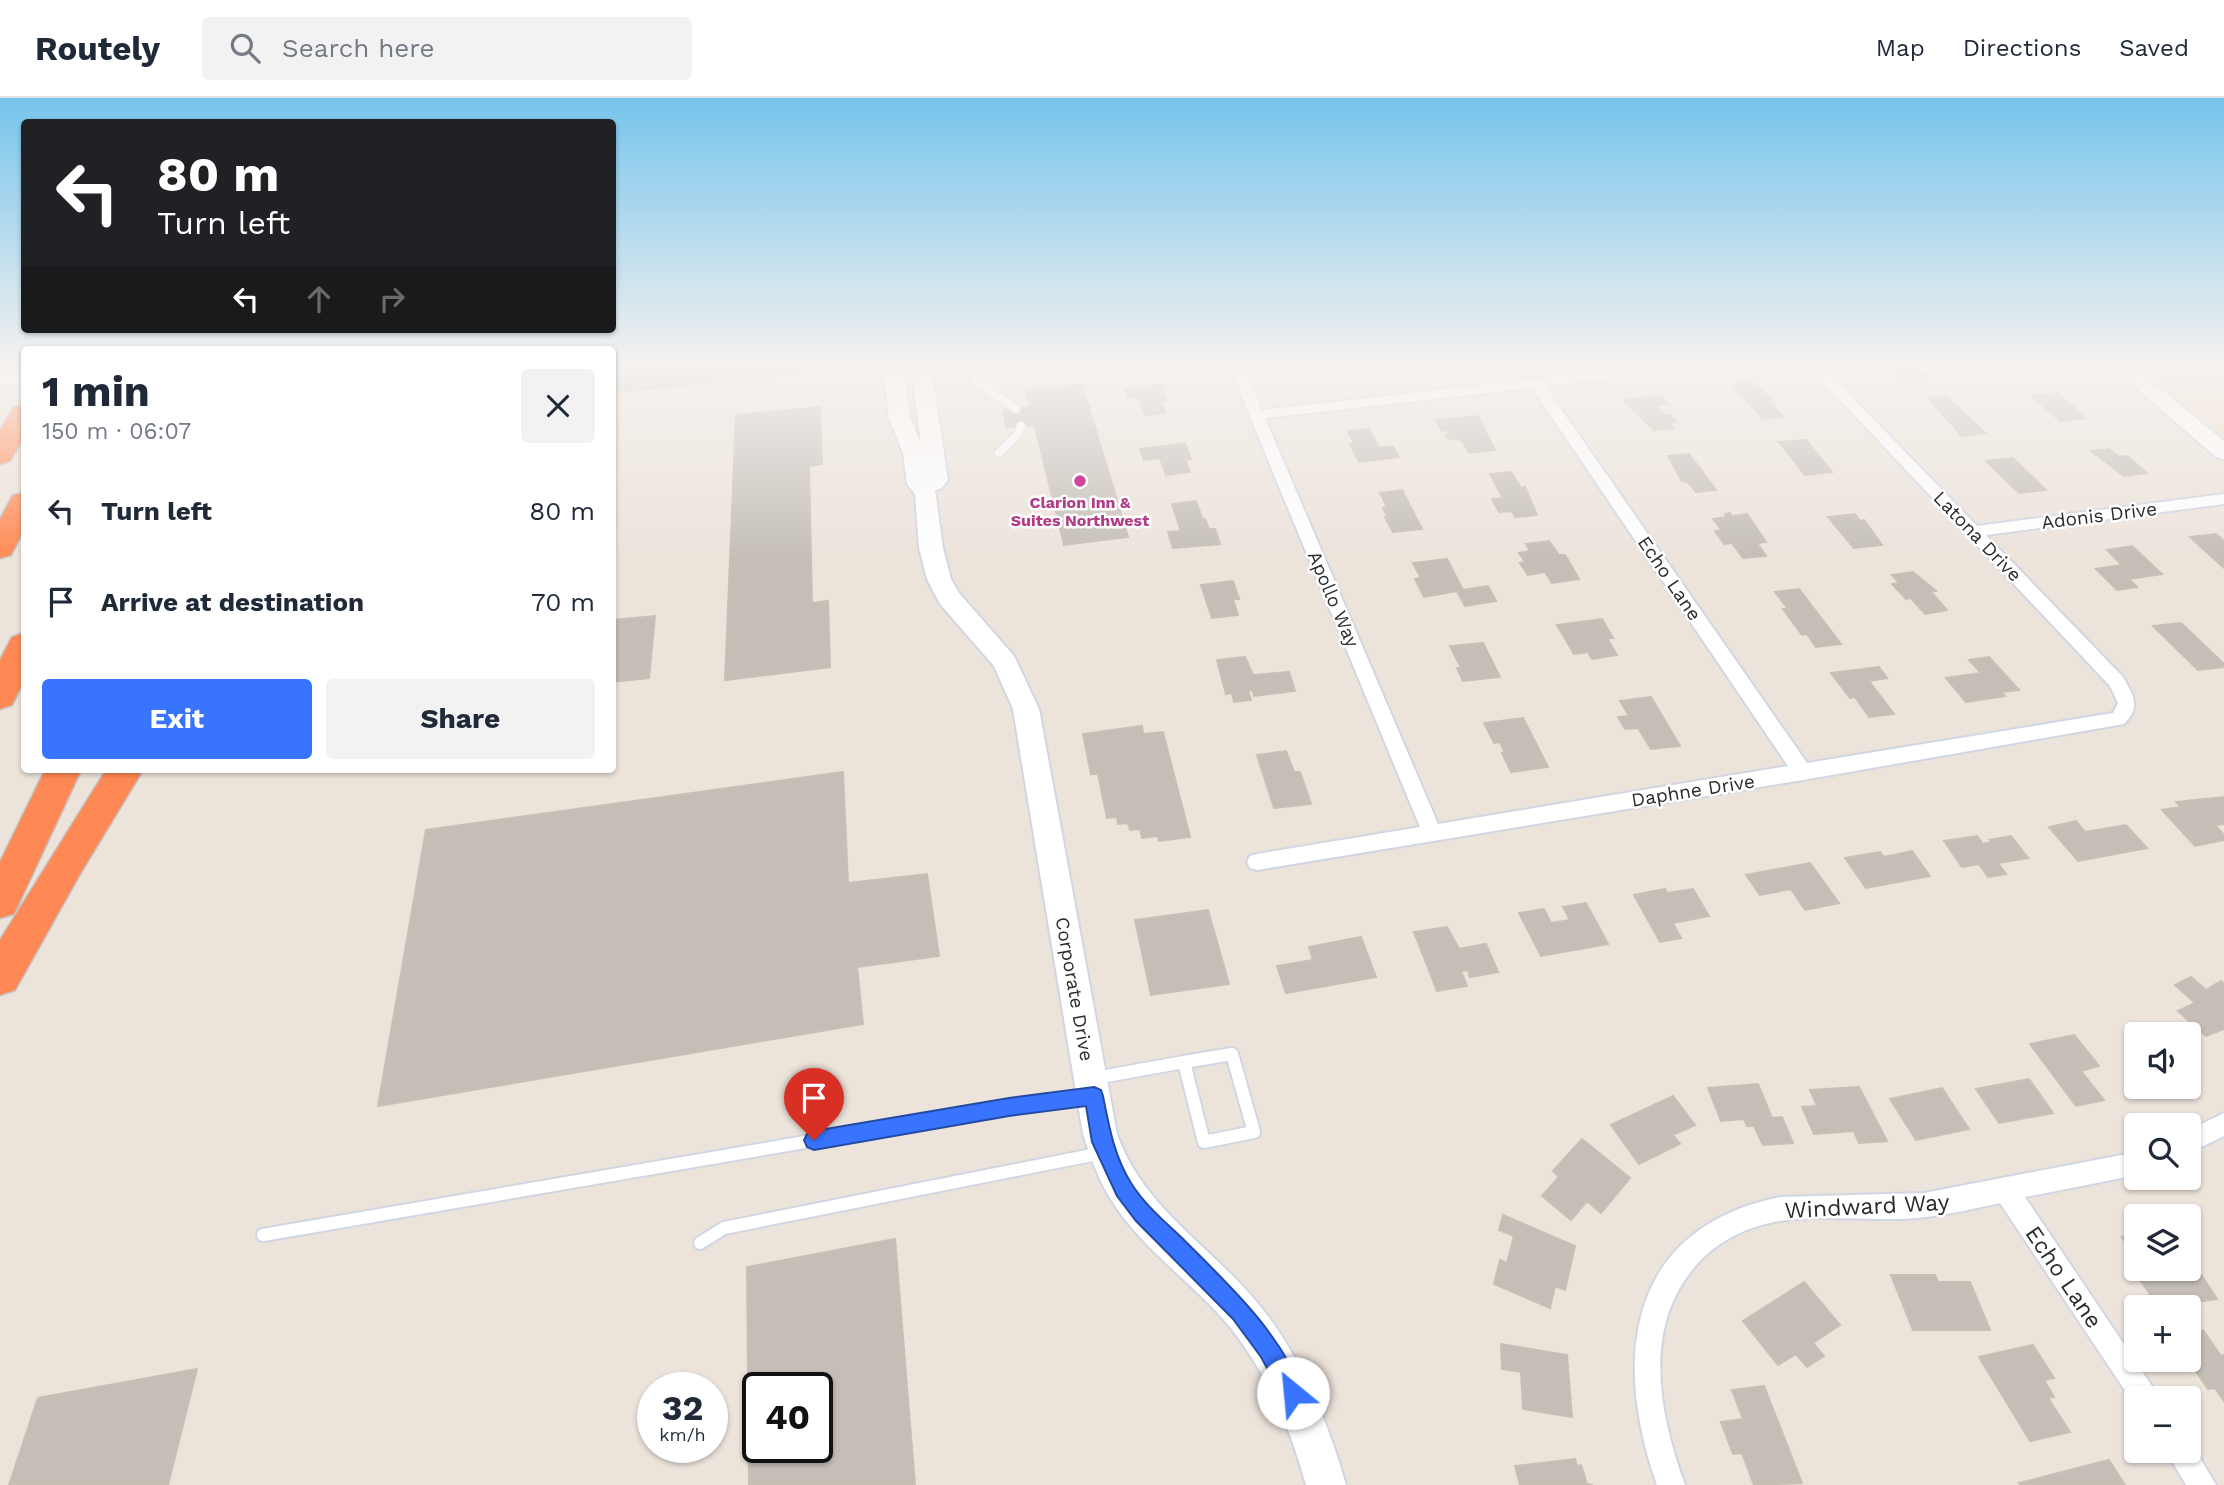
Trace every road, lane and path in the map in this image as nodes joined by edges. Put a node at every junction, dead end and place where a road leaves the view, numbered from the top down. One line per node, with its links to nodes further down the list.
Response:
1 (13, 431): 11 (highway)
2 (905, 431): 12 (street, Corporate Drive)
3 (930, 431): 12 (street, Corporate Drive)
4 (1019, 431): 10 (lane)
5 (1263, 431): 23 (street, Apollo Way)
6 (1569, 431): 20 (street, Echo Lane)
7 (1878, 431): 15 (street, Latona Drive)
8 (2199, 431): 9 (street)
9 (2224, 452)
10 (999, 453)
11 (0, 454)
12 (926, 494): 28 (street, Corporate Drive)
13 (2224, 499): 15 (street, Adonis Drive)
14 (21, 508): 16 (highway)
15 (1975, 531): 19 (street, Latona Drive)
16 (0, 548)
17 (21, 651): 18 (highway)
18 (0, 696)
19 (2125, 712): 20 (street, Daphne Drive)
20 (1803, 772): 23 (street, Daphne Drive)
21 (62, 773): 25 (highway)
22 (123, 773): 26 (highway)
23 (1432, 832): 24 (street, Daphne Drive)
24 (1257, 862)
25 (0, 902)
26 (0, 976)
27 (1184, 1062): 27 (lane); 28 (lane)
28 (1092, 1087): 31 (street, Corporate Drive); 34 (lane)
29 (2224, 1124): 30 (street)
30 (2201, 1136)
31 (1106, 1153): 35 (lane); 38 (street, Corporate Drive)
32 (2124, 1166): 33 (street, Windward Way)
33 (2006, 1190): 36 (street, Echo Lane); 39 (street, Windward Way)
34 (262, 1235)
35 (700, 1243)
36 (2137, 1386)
37 (2188, 1463): 40 (street)
38 (1326, 1485)
39 (1671, 1485)
40 (2202, 1485)

